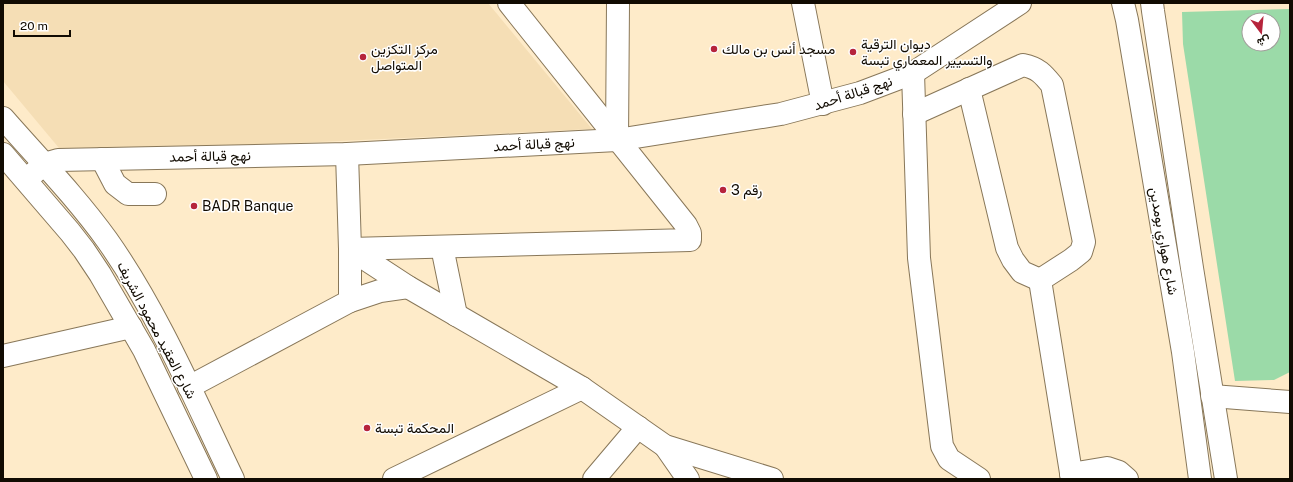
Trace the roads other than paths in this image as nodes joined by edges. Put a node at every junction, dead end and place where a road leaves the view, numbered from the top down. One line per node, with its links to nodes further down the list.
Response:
1 (509, 3): 12 (street)
2 (618, 3): 12 (street)
3 (803, 3): 9 (street)
4 (1020, 3): 7 (street, نهج قبالة أحمد)
5 (1123, 3): 42 (street, شارع هواري بومدين)
6 (1152, 3): 28 (street, شارع هواري بومدين)
7 (913, 73): 9 (street, نهج قبالة أحمد); 10 (street)
8 (969, 89): 10 (street); 20 (street); 20 (street)
9 (823, 104): 12 (street, نهج قبالة أحمد)
10 (914, 114): 40 (street)
11 (3, 118): 14 (street, شارع العقيد محمود الشريف)
12 (617, 140): 13 (street, نهج قبالة أحمد); 18 (street)
13 (347, 154): 15 (street, نهج قبالة أحمد); 19 (street)
14 (38, 157): 15 (street, نهج قبالة أحمد); 16 (street); 26 (street, شارع العقيد محمود الشريف)
15 (102, 159): 17 (street)
16 (11, 168): 24 (street, شارع العقيد محمود الشريف)
17 (155, 194)
18 (442, 247): 19 (street); 23 (street)
19 (350, 249): 21 (street); 22 (street)
20 (1040, 280): 33 (street)
21 (408, 287): 22 (street); 23 (street)
22 (350, 301): 26 (street)
23 (456, 315): 27 (street)
24 (131, 327): 25 (street); 34 (street, شارع العقيد محمود الشريف)
25 (3, 356)
26 (189, 387): 35 (street, شارع العقيد محمود الشريف)
27 (582, 388): 30 (street); 36 (street)
28 (1212, 396): 29 (street); 43 (street, شارع هواري بومدين)
29 (1290, 402)
30 (638, 427): 31 (street); 37 (street)
31 (665, 446): 32 (street); 38 (street)
32 (744, 475): 39 (street)
33 (1071, 476): 41 (street)
34 (206, 479)
35 (233, 479)
36 (394, 479)
37 (594, 479)
38 (688, 479)
39 (772, 479)
40 (979, 479)
41 (1127, 479)
42 (1200, 479)
43 (1226, 479)

